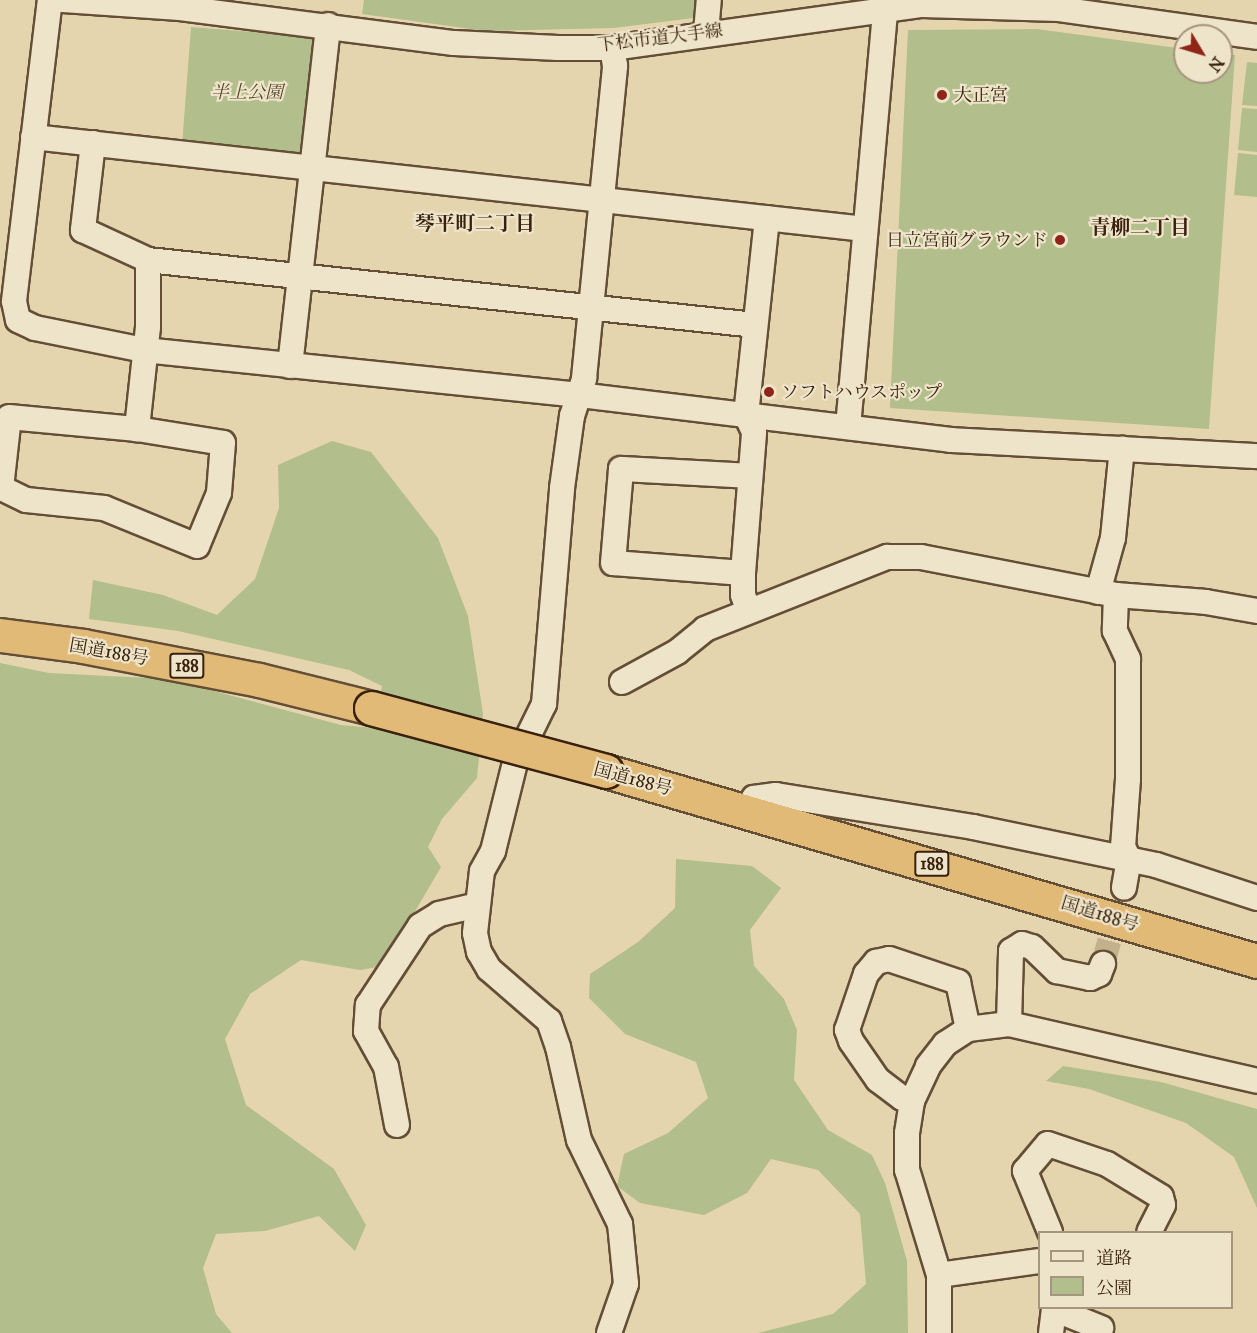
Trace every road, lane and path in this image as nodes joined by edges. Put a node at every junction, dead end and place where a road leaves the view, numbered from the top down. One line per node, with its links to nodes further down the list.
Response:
1 (50, 0): 11 (street)
2 (63, 0): 4 (street, 下松市道大手線)
3 (709, 0): 8 (street)
4 (180, 4): 7 (street, 下松市道大手線)
5 (885, 4): 6 (street, 下松市道大手線); 8 (street, 下松市道大手線); 16 (street)
6 (1060, 4): 9 (street, 下松市道大手線)
7 (328, 25): 10 (street, 下松市道大手線); 13 (street)
8 (706, 32): 10 (street, 下松市道大手線)
9 (1257, 37)
10 (612, 48): 14 (street)
11 (33, 137): 12 (street); 20 (street)
12 (93, 143): 13 (street); 17 (street)
13 (314, 166): 14 (street); 18 (street)
14 (602, 197): 15 (street); 19 (street)
15 (767, 218): 16 (street); 21 (street)
16 (865, 229): 26 (street)
17 (148, 260): 18 (street); 22 (street)
18 (302, 275): 19 (street); 23 (street)
19 (591, 306): 21 (street); 24 (street)
20 (9, 325): 22 (street)
21 (755, 325): 25 (street)
22 (144, 350): 23 (street); 27 (street)
23 (290, 366): 24 (street)
24 (580, 395): 25 (street); 41 (street)
25 (746, 415): 26 (street); 30 (street)
26 (848, 427): 28 (street)
27 (137, 429): 27 (street)
28 (1122, 448): 29 (street); 32 (street)
29 (1257, 456)
30 (749, 477): 31 (street); 31 (street)
31 (743, 573): 33 (street)
32 (1107, 593): 33 (street); 34 (street); 38 (street)
33 (748, 610): 36 (street)
34 (1257, 611)
35 (0, 635): 37 (highway, 国道188号 / 188, bridge)
36 (622, 682)
37 (747, 810): 38 (street); 42 (highway, 国道188号 / 188)
38 (1129, 859): 39 (street); 40 (street)
39 (1124, 888)
40 (1257, 898)
41 (477, 905): 48 (street); 56 (street)
42 (1255, 962)
43 (1103, 964): 44 (street)
44 (1009, 1024): 45 (street); 46 (street)
45 (968, 1029): 47 (street); 47 (street)
46 (1257, 1081)
47 (912, 1101): 52 (street)
48 (397, 1125)
49 (1049, 1231): 50 (street)
50 (1150, 1231)
51 (1038, 1261): 52 (street)
52 (939, 1275): 57 (street)
53 (1054, 1309): 58 (street)
54 (1058, 1309): 55 (street)
55 (1107, 1323)
56 (609, 1333)
57 (939, 1333)
58 (1051, 1333)

